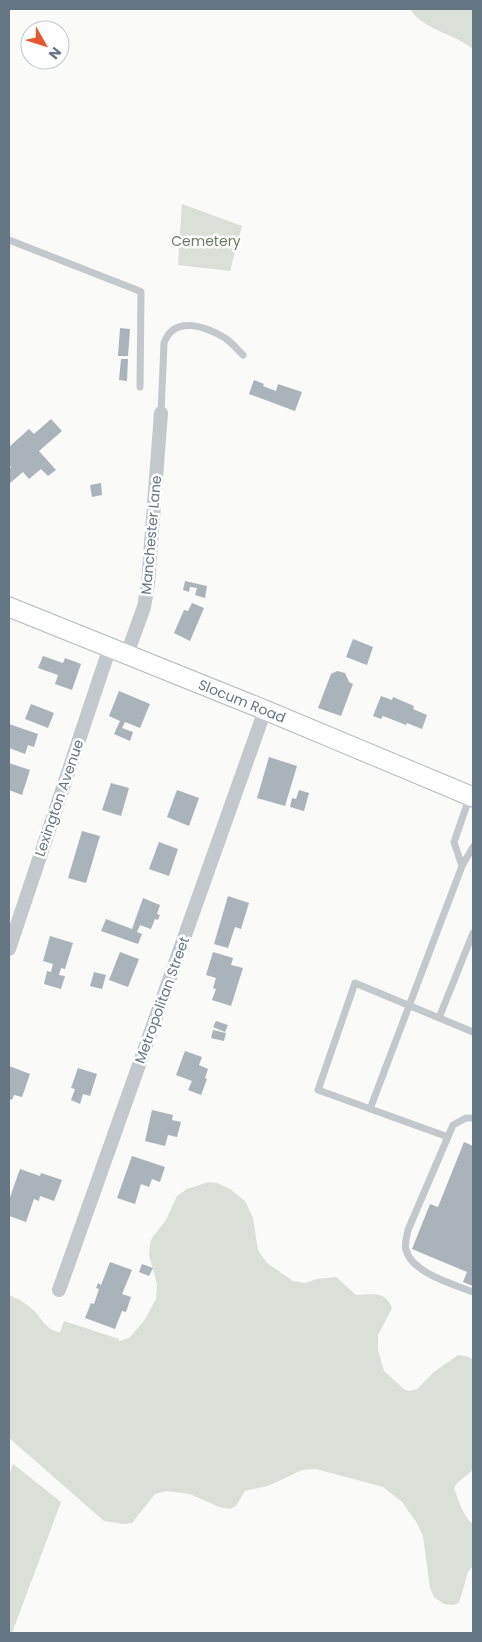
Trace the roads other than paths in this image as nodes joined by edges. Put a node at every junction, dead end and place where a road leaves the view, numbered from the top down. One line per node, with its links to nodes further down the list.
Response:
1 (9, 240): 3 (lane)
2 (243, 355): 4 (lane)
3 (140, 386)
4 (161, 413): 6 (street, Manchester Lane)
5 (9, 607): 6 (main road, Slocum Road)
6 (118, 651): 7 (main road, Slocum Road); 12 (street, Lexington Avenue)
7 (265, 710): 8 (main road, Slocum Road); 19 (street, Metropolitan Street)
8 (472, 796): 10 (lane)
9 (473, 846): 10 (lane)
10 (462, 866): 13 (lane)
11 (473, 933): 14 (lane)
12 (9, 949)
13 (408, 1005): 14 (lane); 16 (lane); 16 (lane)
14 (439, 1018): 15 (lane)
15 (473, 1032)
16 (370, 1109): 18 (lane)
17 (473, 1118): 18 (lane)
18 (448, 1137): 20 (lane)
19 (59, 1290)
20 (473, 1292)

